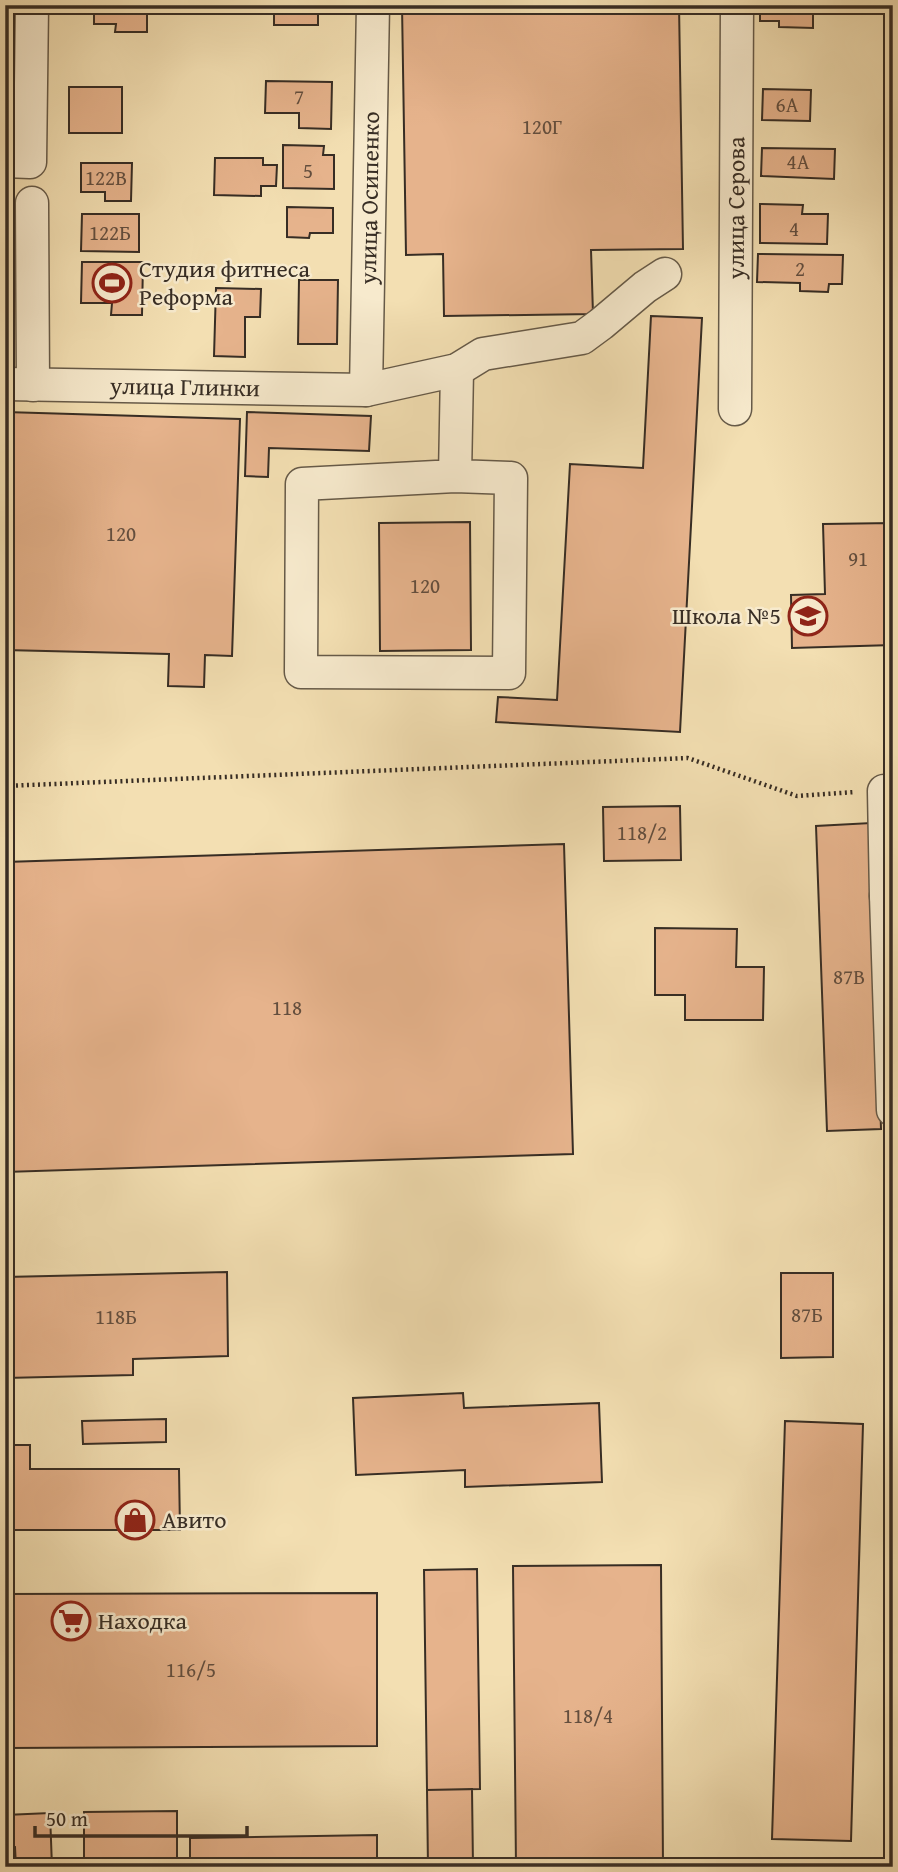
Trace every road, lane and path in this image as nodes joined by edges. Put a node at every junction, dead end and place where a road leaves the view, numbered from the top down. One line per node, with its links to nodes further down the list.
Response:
1 (32, 5): 4 (street)
2 (373, 5): 9 (street, улица Осипенко)
3 (737, 5): 10 (street, улица Серова)
4 (5, 161)
5 (32, 203): 8 (street)
6 (665, 274): 7 (street, улица Глинки)
7 (457, 370): 9 (street, улица Глинки); 11 (street)
8 (19, 384): 9 (street, улица Глинки)
9 (366, 390)
10 (735, 409)
11 (455, 476): 11 (street)
12 (5, 786): 13 (path)
13 (884, 791): 14 (street)
14 (889, 896): 15 (street)
15 (892, 1090): 16 (street)
16 (893, 1110)

